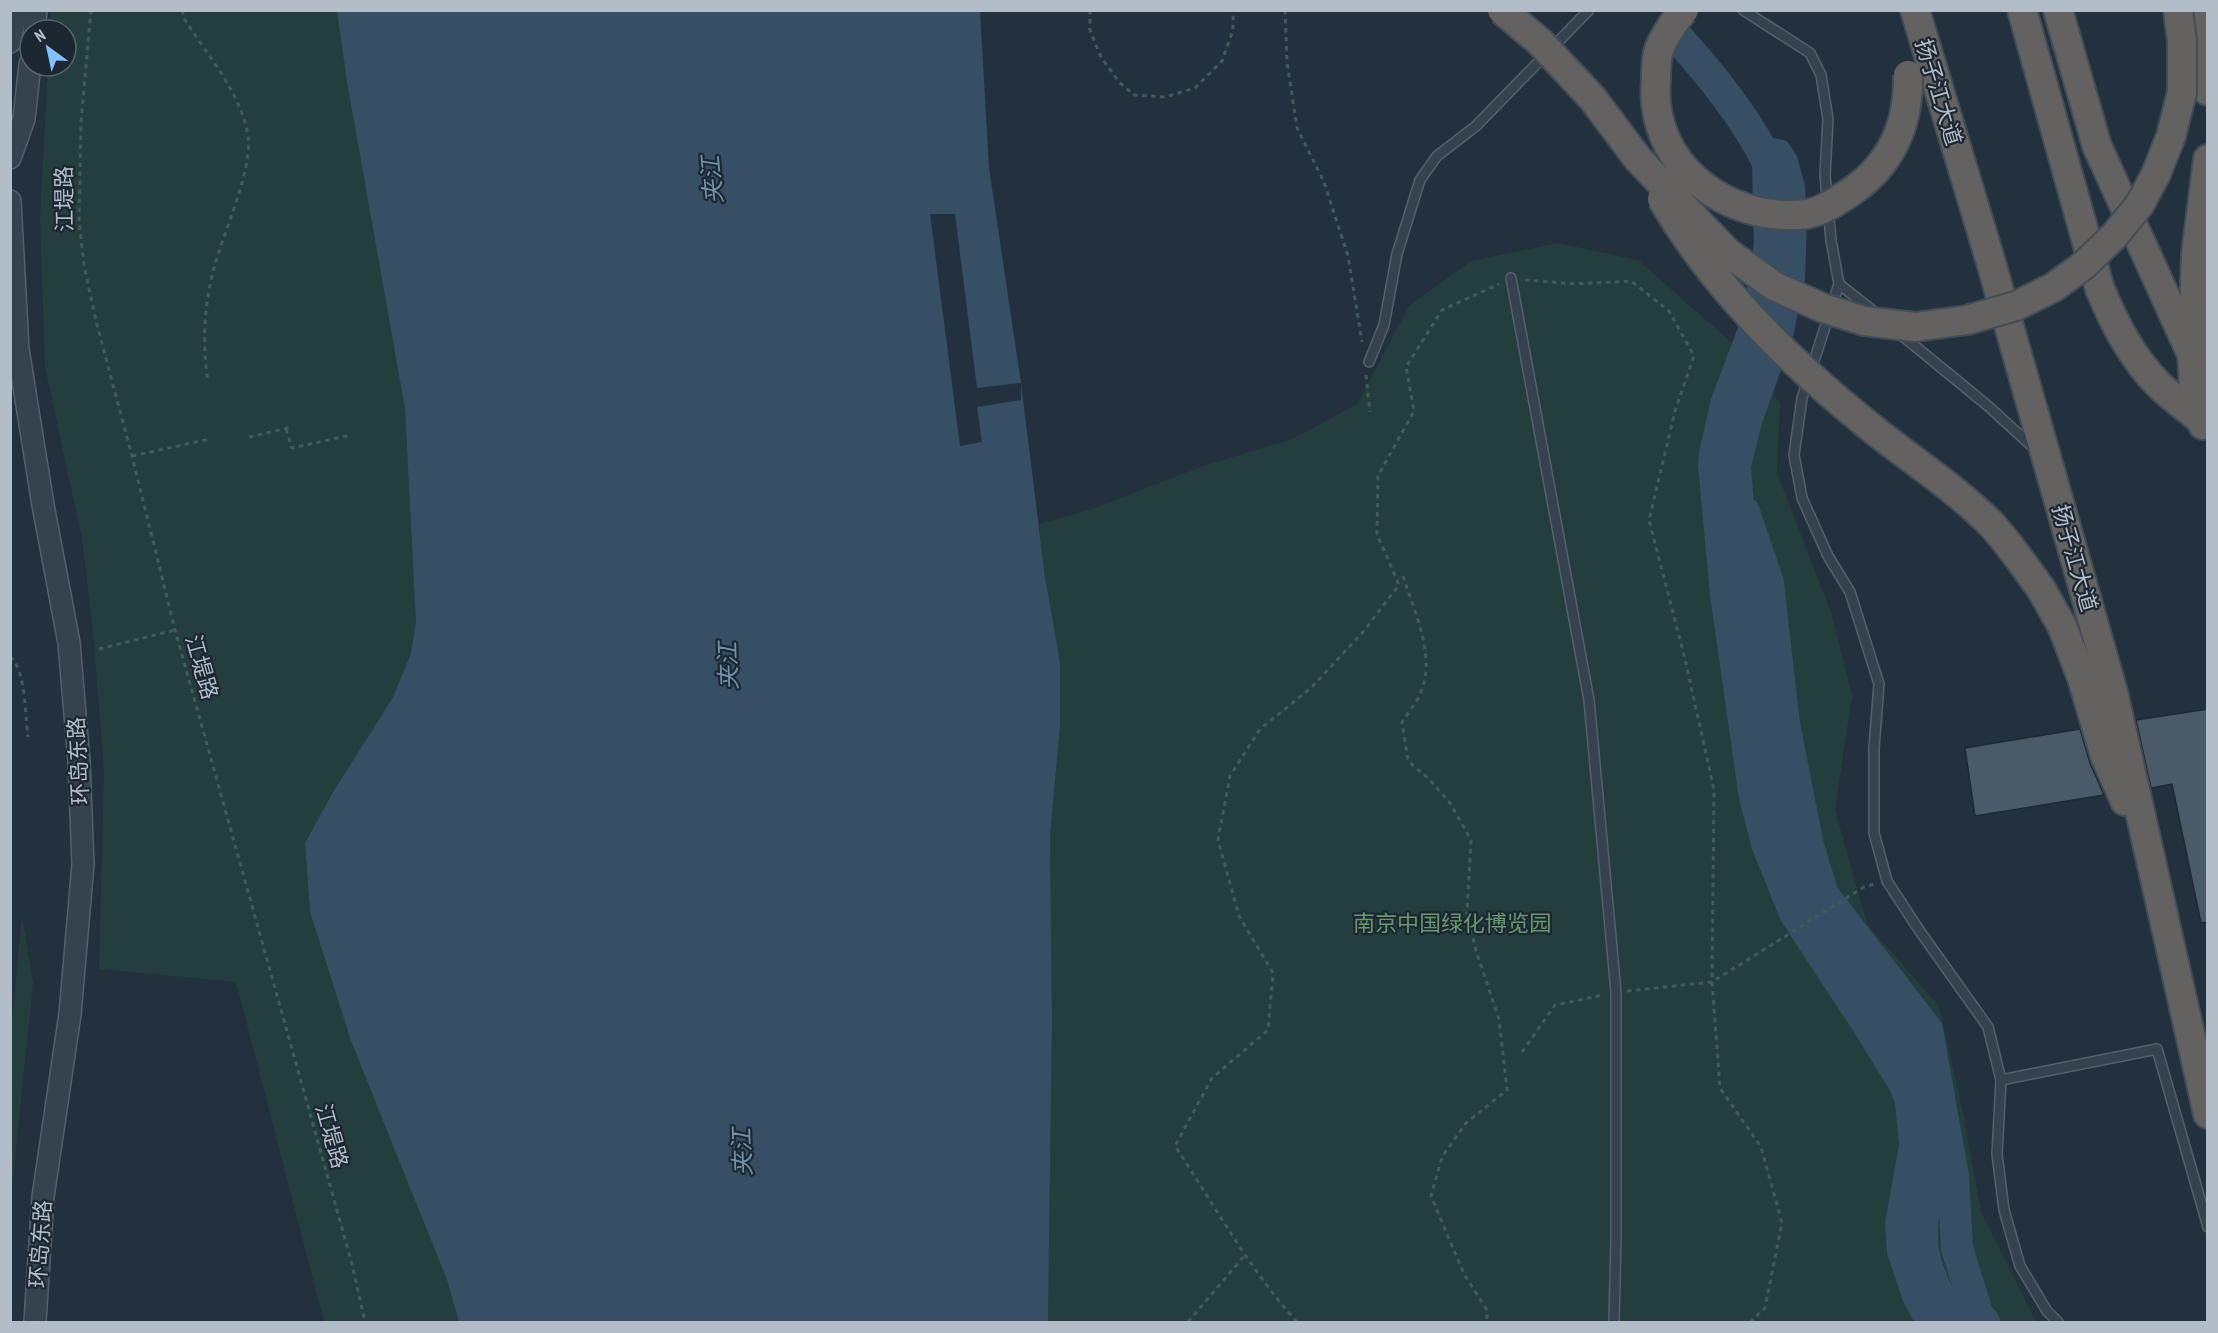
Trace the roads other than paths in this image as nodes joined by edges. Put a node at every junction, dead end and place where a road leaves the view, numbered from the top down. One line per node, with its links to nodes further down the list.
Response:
1 (16, 10): 11 (street)
2 (1502, 10): 15 (highway, bridge)
3 (1588, 10): 21 (lane)
4 (1684, 10): 10 (highway, bridge)
5 (1743, 10): 19 (lane)
6 (2022, 10): 22 (highway)
7 (2058, 10): 20 (highway)
8 (2178, 10): 15 (highway, bridge)
9 (2203, 10): 13 (highway)
10 (1915, 12): 23 (highway, 扬子江大道)
11 (10, 42)
12 (28, 78): 14 (street)
13 (2208, 91)
14 (10, 158)
15 (1638, 159): 24 (highway, bridge)
16 (2208, 159): 20 (highway)
17 (10, 201): 28 (street, 环岛东路)
18 (1511, 278): 29 (lane)
19 (1839, 284): 23 (lane); 25 (lane)
20 (2192, 355): 22 (highway)
21 (1369, 362)
22 (2204, 427)
23 (2048, 464): 24 (highway, 扬子江大道)
24 (2151, 860): 26 (highway, 扬子江大道)
25 (2001, 1080): 27 (lane); 30 (lane)
26 (2208, 1114)
27 (2208, 1227)
28 (35, 1323)
29 (1614, 1323)
30 (2058, 1323)

